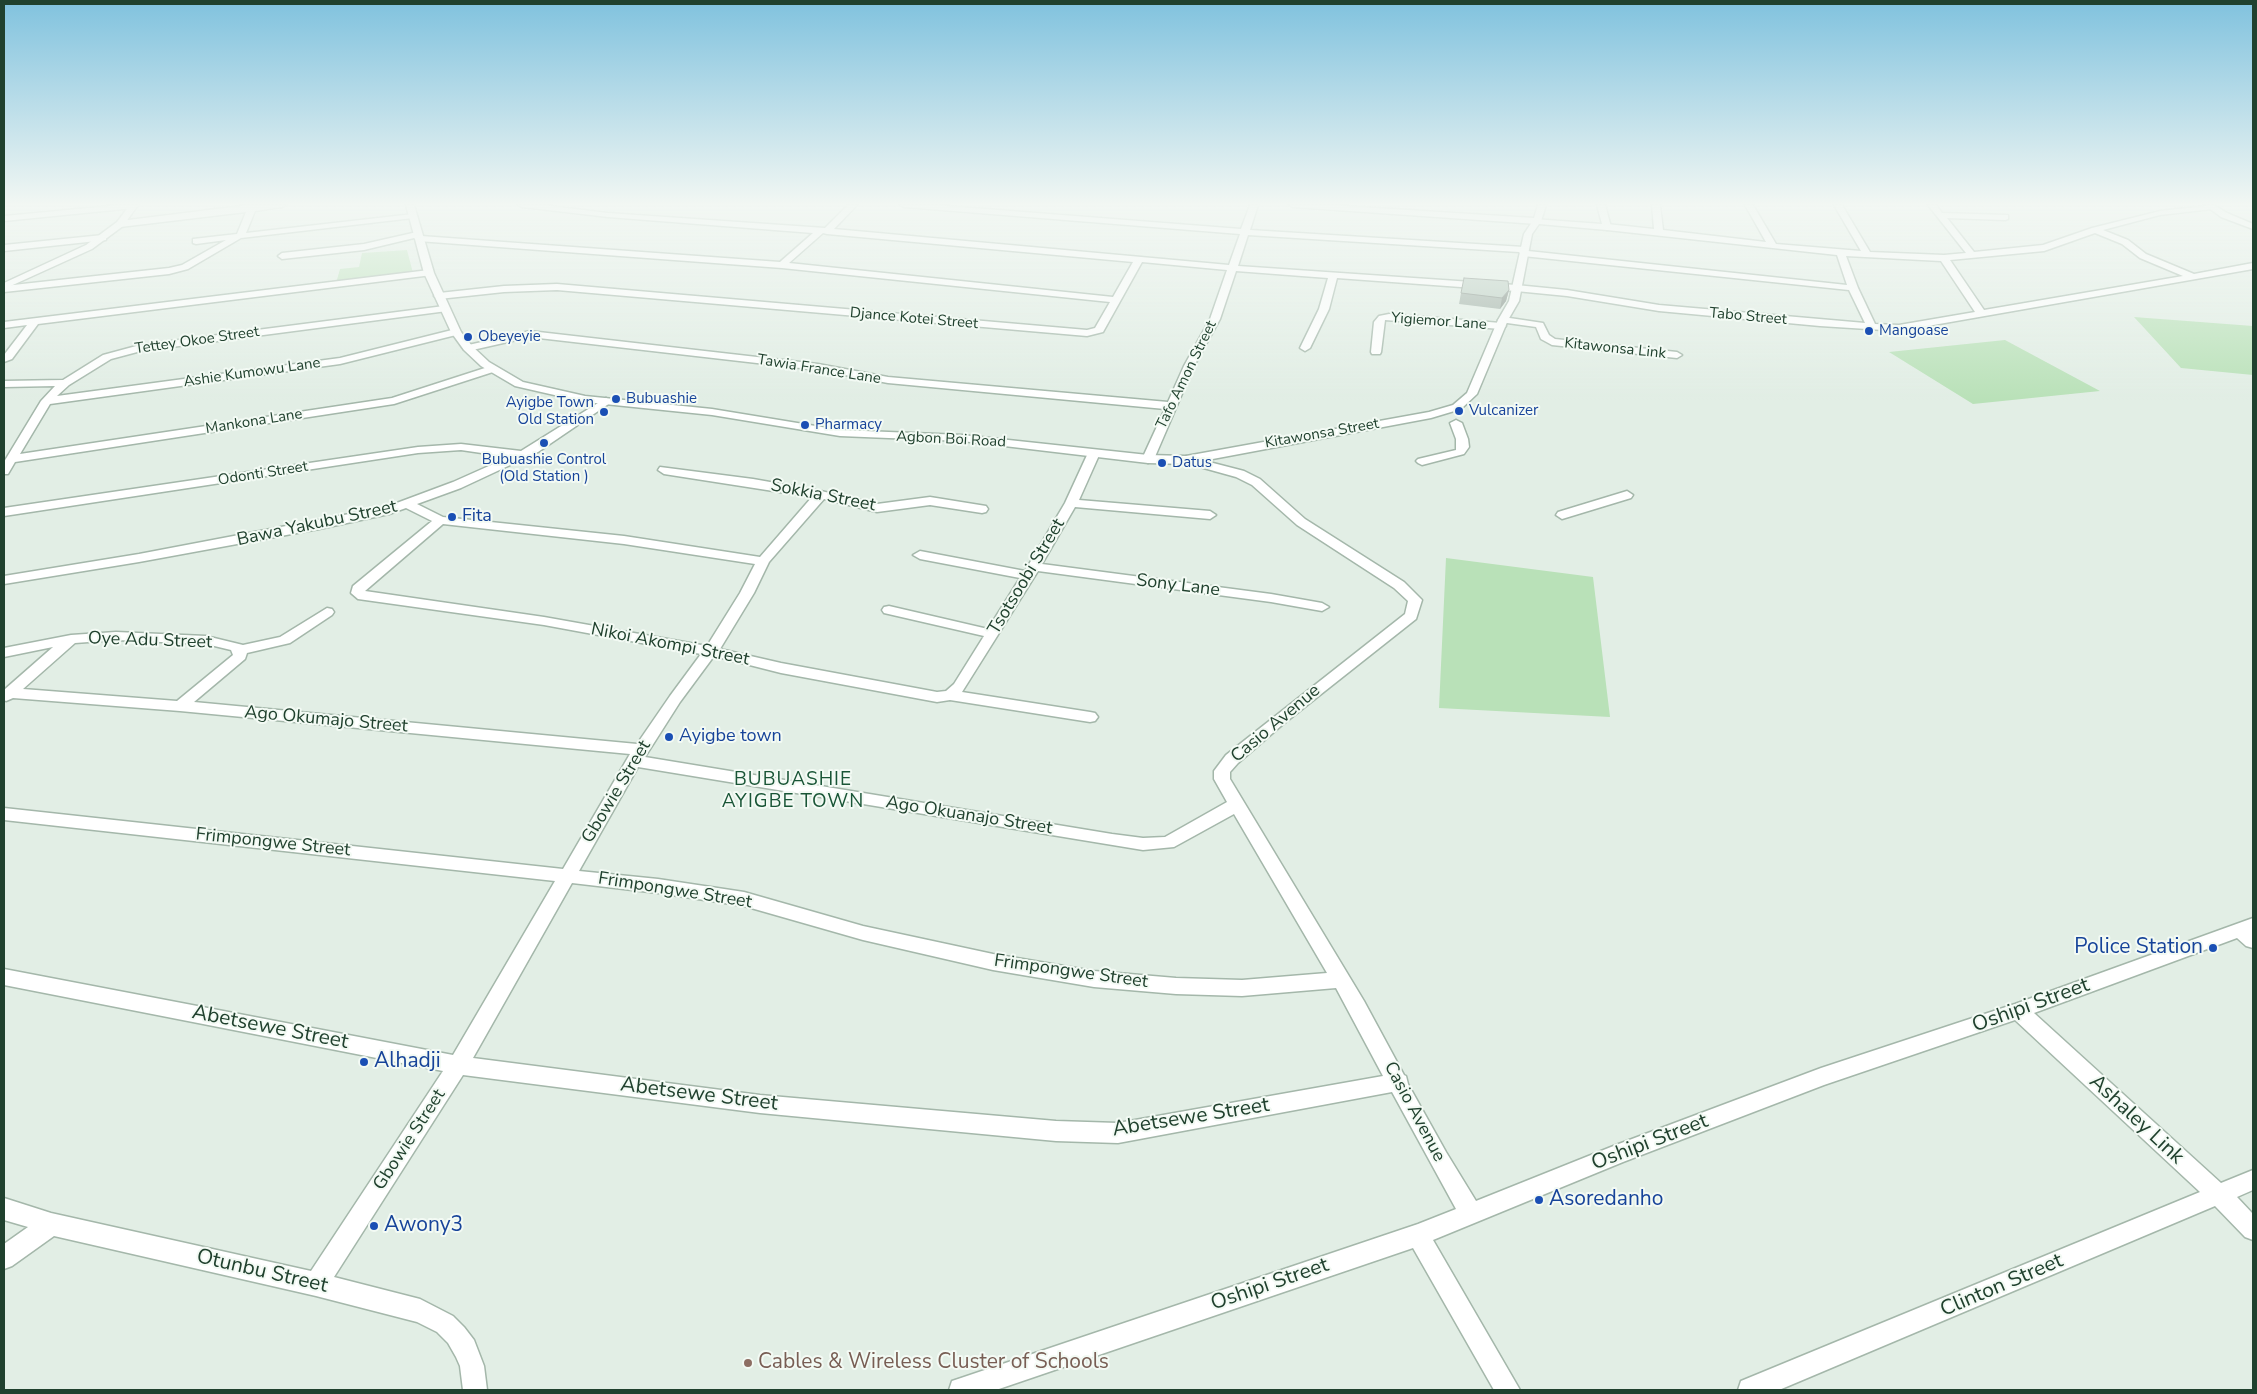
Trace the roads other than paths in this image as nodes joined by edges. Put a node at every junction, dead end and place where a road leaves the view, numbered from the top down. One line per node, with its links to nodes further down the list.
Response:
1 (41, 270): 17 (street)
2 (172, 270): 17 (street)
3 (429, 270): 14 (street, Agbon Boi Road)
4 (830, 270): 21 (street)
5 (1132, 270): 21 (street, Djance Kotei Street)
6 (1231, 270): 39 (street, Tafo Amon Street)
7 (1267, 270): 15 (street, Tabo Street)
8 (1519, 270): 18 (street)
9 (1688, 270): 19 (street)
10 (1847, 270): 19 (street)
11 (1952, 270): 23 (street)
12 (2177, 270): 16 (street)
13 (2231, 270): 16 (street, Tabo Street)
14 (430, 273): 20 (street, Agbon Boi Road); 24 (street)
15 (1334, 274): 18 (street, Tabo Street); 30 (street)
16 (2194, 277): 23 (street, Tabo Street)
17 (4, 288)
18 (1516, 288): 25 (street); 27 (street, Tabo Street)
19 (1853, 288): 27 (street)
20 (439, 296): 21 (street, Djance Kotei Street); 22 (street, Agbon Boi Road)
21 (1117, 300)
22 (444, 309): 28 (street, Agbon Boi Road); 35 (street, Tettey Okoe Street)
23 (1982, 314): 27 (street, Tabo Street)
24 (36, 321): 26 (street); 33 (street)
25 (1502, 323): 31 (street, Yigiemor Lane); 32 (street, Kitawonsa Link); 45 (street, Kitawonsa Street)
26 (4, 325)
27 (1871, 326)
28 (456, 332): 29 (street, Agbon Boi Road); 37 (street, Ashie Kumowu Lane)
29 (468, 348): 34 (street, Agbon Boi Road); 39 (street, Tawia France Lane)
30 (1305, 348)
31 (1376, 352)
32 (1677, 355)
33 (4, 359)
34 (492, 369): 38 (street, Agbon Boi Road); 43 (street, Mankona Lane)
35 (65, 382): 36 (street); 37 (street, Tettey Okoe Street)
36 (4, 384)
37 (46, 401): 43 (street, Tettey Okoe Street)
38 (606, 401): 41 (street, Agbon Boi Road); 42 (street, Bawa Yakubu Street)
39 (1171, 406): 44 (street, Tafo Amon Street)
40 (1456, 423): 46 (street)
41 (1094, 453): 44 (street, Agbon Boi Road); 51 (street, Tsotsoobi Street)
42 (522, 455): 52 (street, Bawa Yakubu Street); 54 (street, Odonti Street)
43 (12, 459): 48 (street, Tettey Okoe Street)
44 (1148, 459): 45 (street, Agbon Boi Road)
45 (1186, 460): 75 (street, Casio Avenue)
46 (1422, 461)
47 (664, 470): 49 (street, Sokkia Street)
48 (4, 471)
49 (821, 495): 53 (street, Sokkia Street); 59 (street, Gbowie Street)
50 (1627, 495): 56 (street)
51 (1071, 503): 55 (street); 60 (street, Tsotsoobi Street)
52 (407, 504): 57 (street); 61 (street, Bawa Yakubu Street)
53 (982, 509)
54 (4, 512)
55 (1210, 515)
56 (1562, 515)
57 (440, 520): 59 (street); 68 (street, Nikoi Akompi Street)
58 (920, 555): 60 (street, Sony Lane)
59 (763, 561): 68 (street, Gbowie Street)
60 (1031, 572): 62 (street, Sony Lane); 65 (street, Tsotsoobi Street)
61 (4, 580)
62 (1322, 607)
63 (889, 610): 65 (street)
64 (327, 612): 67 (street)
65 (992, 634): 70 (street, Tsotsoobi Street)
66 (71, 640): 67 (street, Oye Adu Street); 69 (street, Oye Adu Street); 71 (street)
67 (240, 650): 72 (street, Oye Adu Street)
68 (711, 651): 70 (street, Nikoi Akompi Street); 74 (street, Gbowie Street)
69 (4, 652)
70 (950, 695): 73 (street, Nikoi Akompi Street)
71 (7, 696): 72 (street, Ago Okumajo Street)
72 (180, 706): 74 (street, Ago Okumajo Street)
73 (1090, 717)
74 (638, 755): 75 (street, Ago Okuanajo Street); 77 (street, Gbowie Street)
75 (1236, 805): 80 (street, Casio Avenue)
76 (4, 814): 77 (street, Frimpongwe Street)
77 (567, 875): 80 (street, Frimpongwe Street); 82 (street, Gbowie Street)
78 (2248, 932): 81 (street, Oshipi Street)
79 (4, 977): 82 (street, Abetsewe Street)
80 (1340, 980): 83 (street, Casio Avenue)
81 (2018, 1011): 85 (street, Ashaley Link); 87 (street, Oshipi Street)
82 (458, 1064): 83 (street, Abetsewe Street); 92 (street, Gbowie Street)
83 (1399, 1082): 87 (street, Casio Avenue)
84 (2253, 1180): 85 (street, Clinton Street)
85 (2218, 1194): 89 (street, Ashaley Link); 96 (street, Clinton Street)
86 (4, 1209): 88 (street, Otunbu Street)
87 (1471, 1214): 90 (street, Oshipi Street)
88 (51, 1224): 91 (street); 92 (street, Otunbu Street)
89 (2253, 1229)
90 (1418, 1235): 94 (street, Oshipi Street); 95 (street)
91 (4, 1258)
92 (316, 1284): 93 (street, Otunbu Street)
93 (475, 1390)
94 (961, 1390)
95 (1508, 1390)
96 (1750, 1390)

